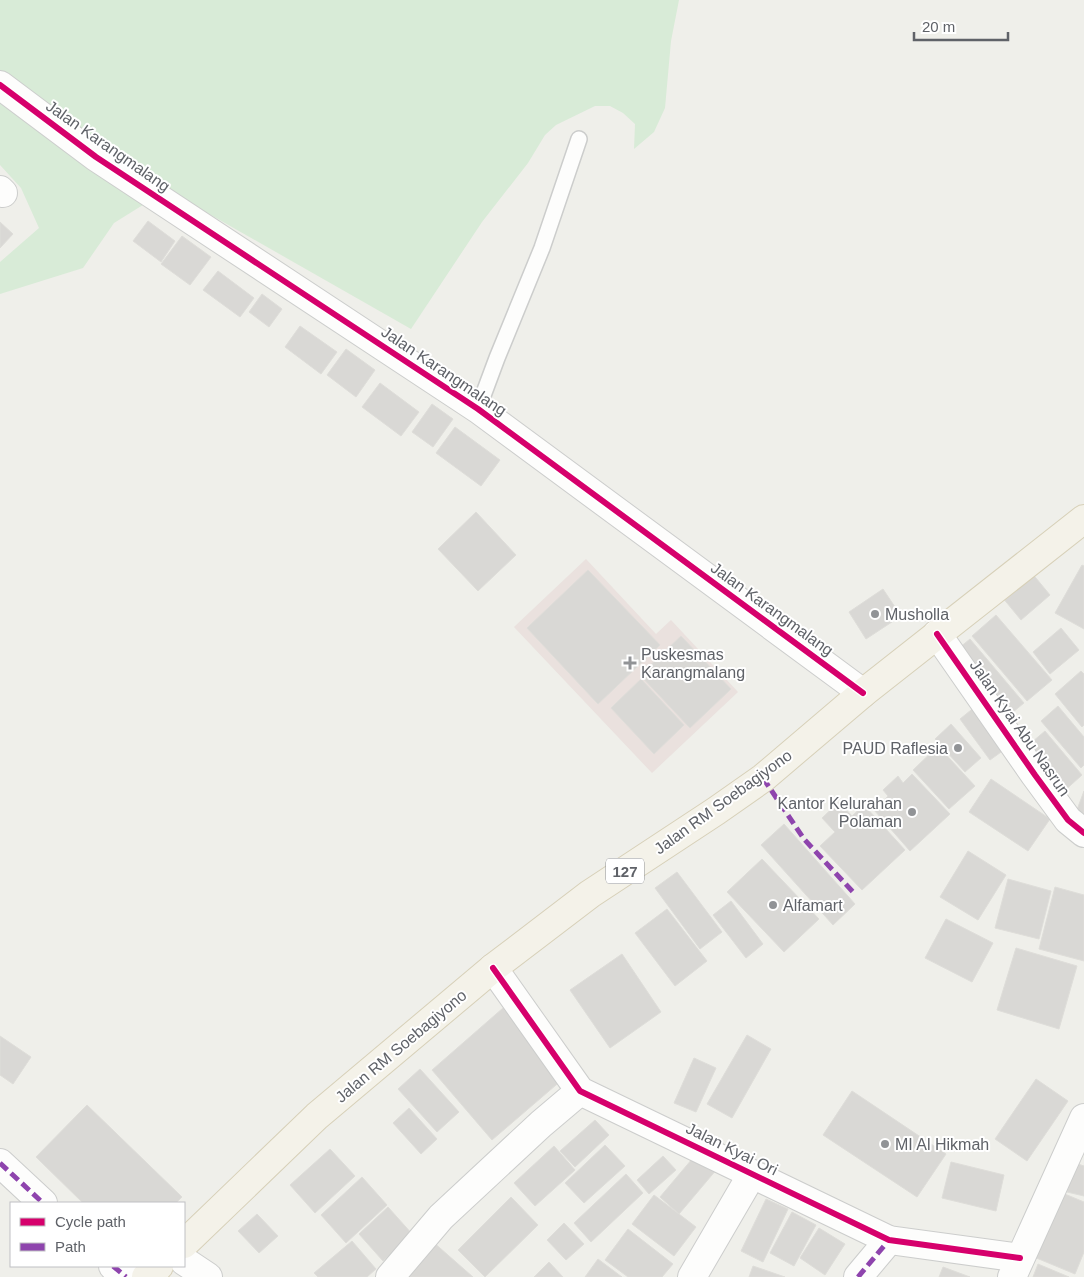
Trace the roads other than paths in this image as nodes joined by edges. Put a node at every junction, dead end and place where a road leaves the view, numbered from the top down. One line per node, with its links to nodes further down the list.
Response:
1 (0, 85): 3 (street, Jalan Karangmalang)
2 (579, 139): 3 (lane)
3 (478, 409): 6 (street, Jalan Karangmalang)
4 (1084, 518): 5 (main road, Jalan RM Soebagiyono / 127)
5 (937, 634): 6 (main road, Jalan RM Soebagiyono / 127); 7 (street, Jalan Kyai Abu Nasrun)
6 (863, 693): 8 (main road, Jalan RM Soebagiyono / 127)
7 (1084, 833)
8 (493, 968): 9 (street, Jalan Kyai Ori); 15 (main road, Jalan RM Soebagiyono / 127)
9 (580, 1092): 12 (street, Jalan Kyai Ori); 23 (street)
10 (1084, 1118): 19 (street)
11 (0, 1163): 13 (street)
12 (752, 1174): 14 (street, Jalan Kyai Ori); 24 (street)
13 (42, 1202)
14 (889, 1240): 19 (street, Jalan Kyai Ori); 25 (street)
15 (185, 1243)
16 (185, 1262): 22 (street)
17 (114, 1267): 20 (street)
18 (158, 1267): 21 (main road)
19 (1016, 1267)
20 (126, 1277)
21 (146, 1277)
22 (208, 1277)
23 (390, 1277)
24 (692, 1277)
25 (858, 1277)

